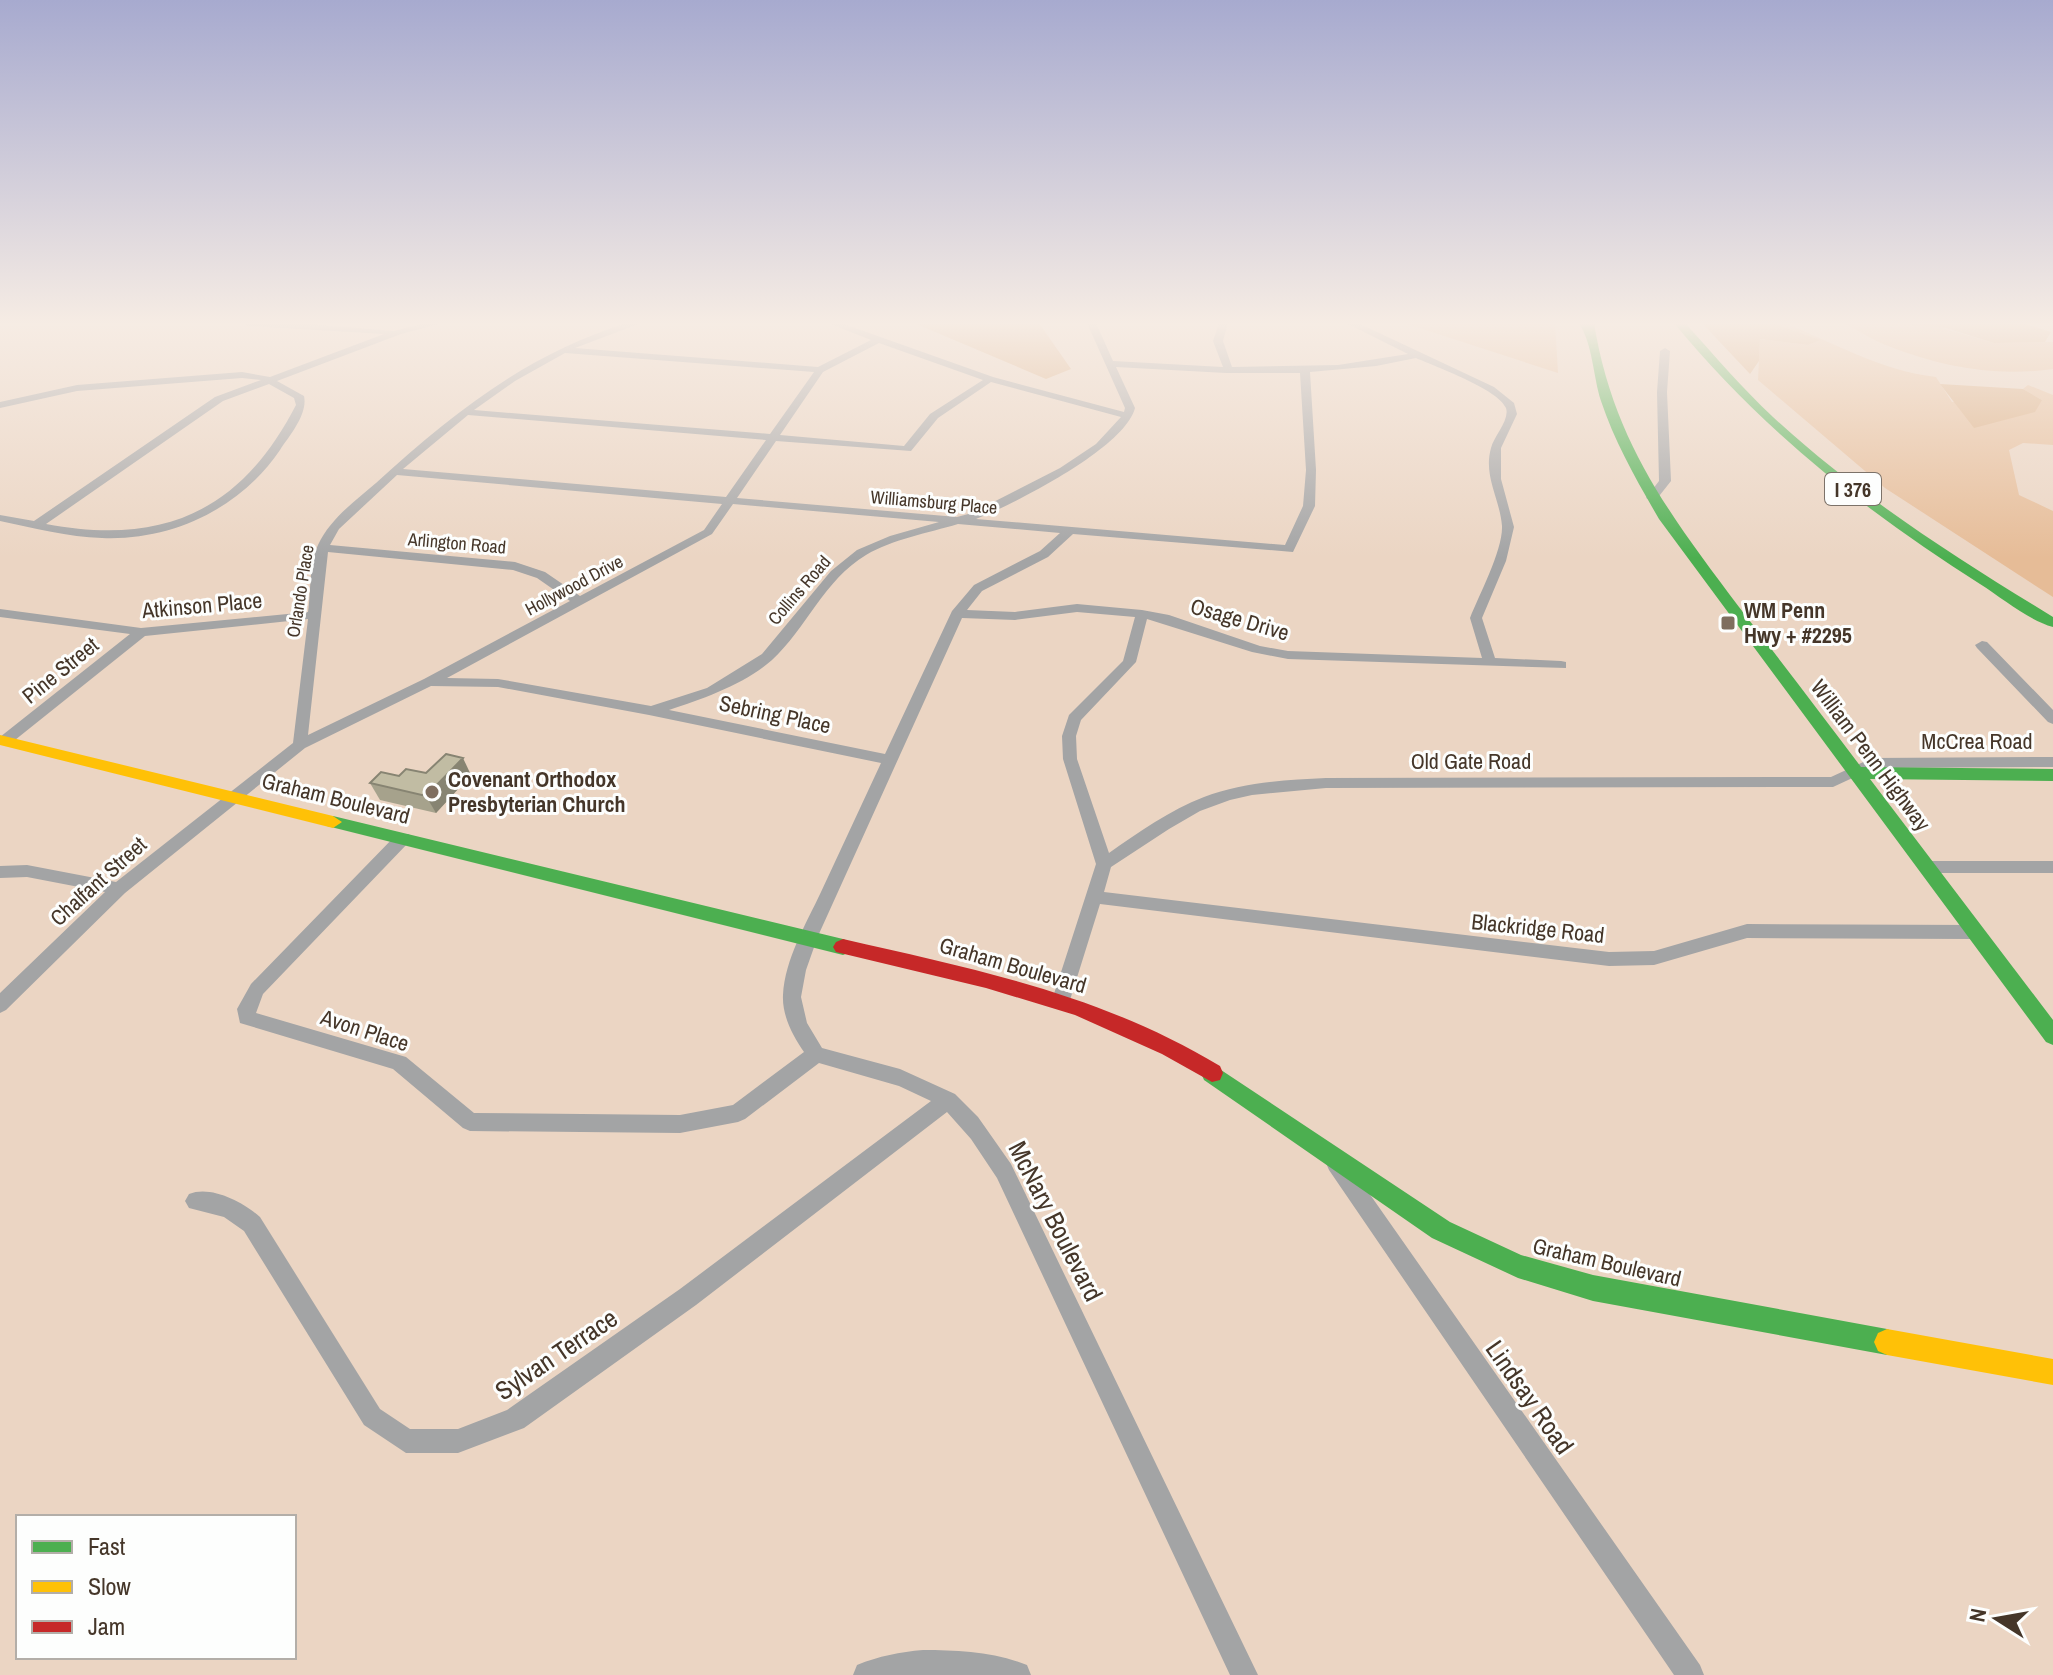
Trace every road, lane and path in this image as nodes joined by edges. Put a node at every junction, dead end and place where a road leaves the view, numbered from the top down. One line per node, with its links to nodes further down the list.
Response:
1 (215, 401): 22 (street)
2 (300, 401): 22 (street)
3 (479, 401): 14 (street, Orlando Place)
4 (799, 401): 16 (street, Hollywood Drive)
5 (956, 401): 16 (street)
6 (1073, 401): 15 (street)
7 (1127, 401): 15 (street)
8 (1307, 401): 23 (street, Williamsburg Place)
9 (1505, 401): 34 (street)
10 (1605, 401): 18 (main road, William Penn Highway)
11 (1662, 401): 18 (street)
12 (1752, 401): 31 (main road, I 376)
13 (1763, 401): 26 (main road, I 376)
14 (467, 412): 16 (street); 17 (street, Orlando Place)
15 (1128, 416): 21 (street, Collins Road)
16 (775, 438): 19 (street, Hollywood Drive)
17 (395, 472): 19 (street, Williamsburg Place); 24 (street, Orlando Place)
18 (1652, 498): 43 (main road, William Penn Highway)
19 (732, 500): 21 (street, Williamsburg Place); 25 (street, Hollywood Drive)
20 (0, 518): 22 (street)
21 (953, 522): 23 (street, Williamsburg Place); 37 (street, Collins Road)
22 (36, 525)
23 (1069, 531): 28 (street)
24 (322, 548): 25 (street, Arlington Road); 30 (street, Orlando Place)
25 (580, 602): 36 (street, Hollywood Drive)
26 (2053, 612)
27 (0, 613): 32 (street, Atkinson Place)
28 (957, 614): 29 (street, Osage Drive); 41 (street)
29 (1142, 614): 34 (street, Osage Drive); 47 (street)
30 (313, 615): 32 (street, Atkinson Place); 40 (street, Orlando Place)
31 (2053, 623)
32 (141, 632): 39 (street, Pine Street)
33 (1982, 645): 38 (street, McCrea Road)
34 (1490, 663): 35 (street, Osage Drive)
35 (1561, 665)
36 (429, 682): 37 (street, Collins Road); 40 (street, Hollywood Drive)
37 (652, 711): 41 (street, Sebring Place)
38 (2053, 719)
39 (3, 741): 45 (main road, Graham Boulevard)
40 (300, 745): 45 (street, Hollywood Drive)
41 (889, 760): 54 (street)
42 (2053, 762): 43 (street, McCrea Road)
43 (1855, 773): 44 (main road); 47 (street, Old Gate Road); 48 (main road, William Penn Highway)
44 (2053, 775)
45 (231, 797): 46 (main road, Graham Boulevard); 51 (street, Chalfant Street)
46 (403, 838): 54 (main road, Graham Boulevard); 58 (street, Avon Place)
47 (1104, 864): 52 (street)
48 (1926, 867): 49 (street); 53 (main road, William Penn Highway)
49 (2053, 867)
50 (0, 872): 51 (street)
51 (119, 889): 56 (street, Chalfant Street)
52 (1095, 897): 53 (street, Blackridge Road); 55 (street)
53 (1975, 932): 57 (main road, William Penn Highway)
54 (809, 936): 55 (main road, Graham Boulevard); 58 (street)
55 (1061, 1000): 60 (main road, Graham Boulevard)
56 (0, 1005)
57 (2053, 1036)
58 (816, 1054): 59 (street, McNary Boulevard)
59 (948, 1100): 61 (street, Sylvan Terrace); 65 (street, McNary Boulevard)
60 (1328, 1149): 62 (main road, Graham Boulevard); 66 (street, Lindsay Road)
61 (196, 1201)
62 (2053, 1372)
63 (867, 1675): 64 (street)
64 (1017, 1675)
65 (1244, 1675)
66 (1690, 1675)

